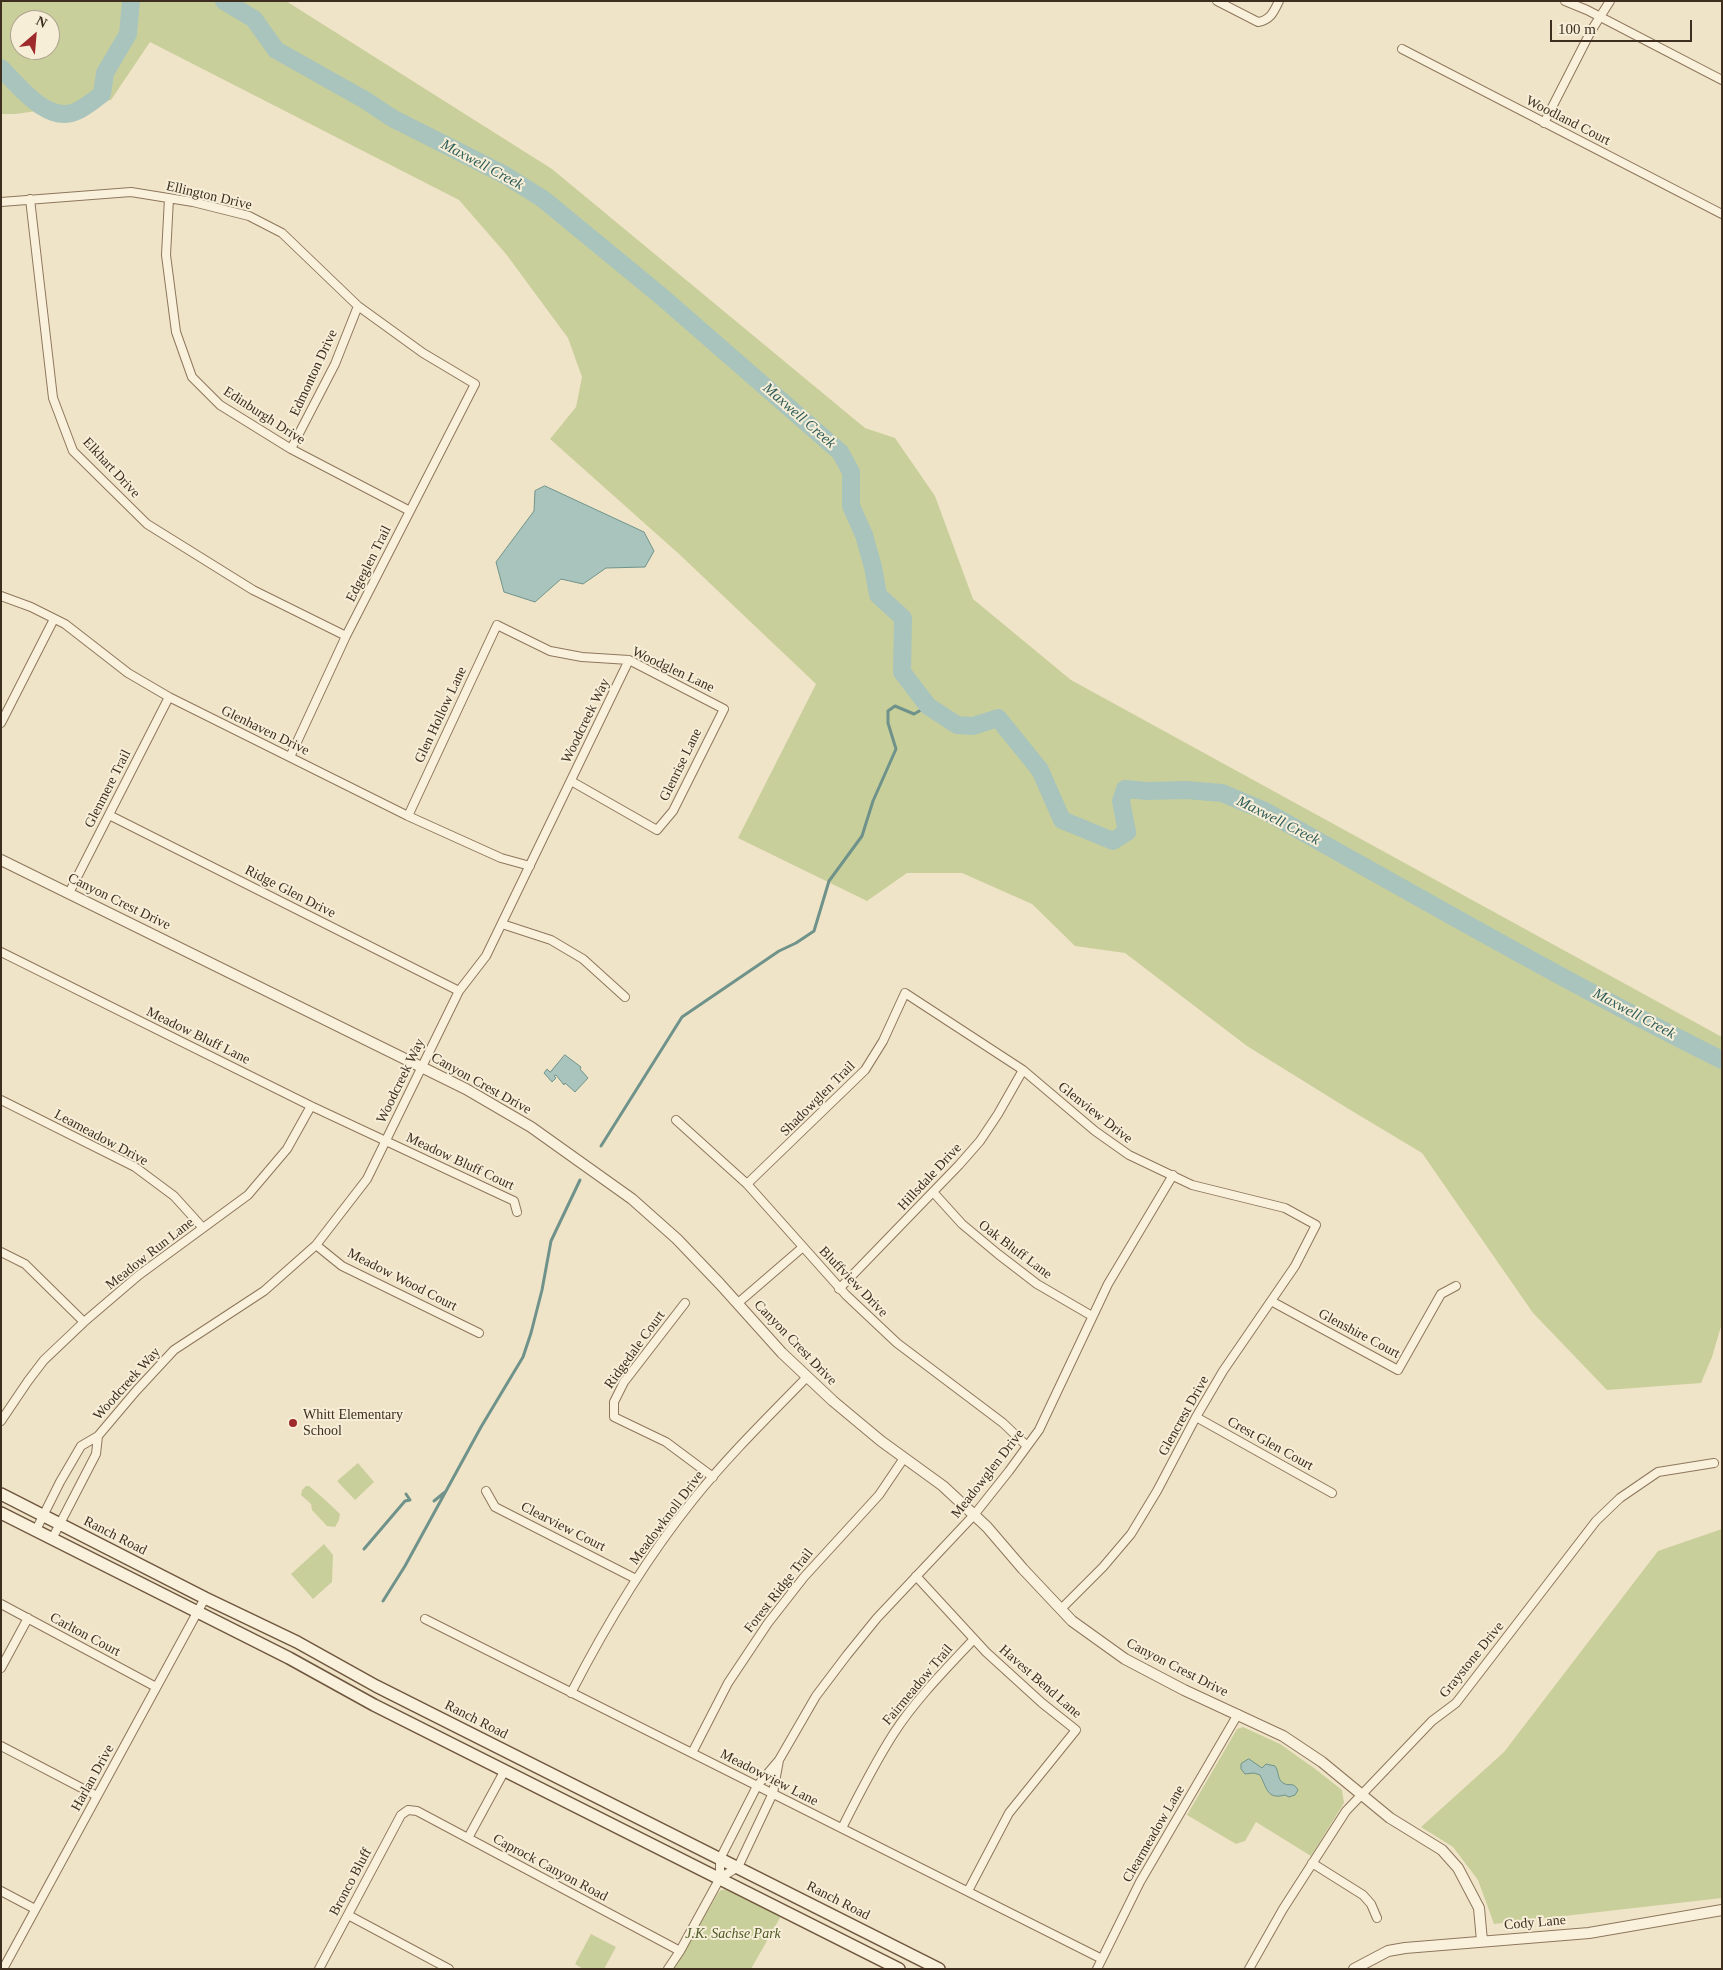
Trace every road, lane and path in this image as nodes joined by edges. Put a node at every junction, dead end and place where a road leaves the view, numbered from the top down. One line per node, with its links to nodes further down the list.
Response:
1 (1217, 1): 2 (street)
2 (1279, 1)
3 (1565, 1): 5 (street)
4 (1610, 1): 5 (street)
5 (1600, 17): 7 (street); 8 (street)
6 (1402, 49): 8 (street, Woodland Court)
7 (1722, 80)
8 (1544, 123): 12 (street, Woodland Court)
9 (170, 198): 10 (street, Ellington Drive); 13 (street, Ellington Drive); 15 (street, Edinburgh Drive)
10 (30, 199): 11 (street, Ellington Drive); 20 (street, Elkhart Drive)
11 (1, 202)
12 (1722, 214)
13 (358, 306): 14 (street, Ellington Drive); 15 (street, Edmonton Drive)
14 (475, 384): 16 (street, Edgeglen Trail)
15 (291, 450): 16 (street, Edinburgh Drive)
16 (410, 512): 20 (street, Edgeglen Trail)
17 (1, 596): 18 (street, Glenhaven Drive)
18 (54, 619): 22 (street, Glenhaven Drive); 24 (street)
19 (497, 625): 21 (street, Woodglen Lane); 28 (street, Glen Hollow Lane)
20 (346, 636): 25 (street, Edgeglen Trail)
21 (629, 660): 23 (street, Woodglen Lane); 26 (street, Woodcreek Way)
22 (169, 697): 25 (street, Glenhaven Drive); 27 (street, Glenmere Trail)
23 (724, 709): 26 (street, Glenrise Lane)
24 (1, 723)
25 (290, 757): 28 (street, Glenhaven Drive)
26 (571, 781): 30 (street, Woodcreek Way)
27 (109, 815): 31 (street, Glenmere Trail); 34 (street, Ridge Glen Drive)
28 (408, 816): 30 (street, Glenhaven Drive)
29 (1, 860): 31 (street, Canyon Crest Drive)
30 (530, 866): 32 (street, Woodcreek Way)
31 (69, 893): 37 (street, Canyon Crest Drive)
32 (502, 924): 34 (street, Woodcreek Way); 36 (street)
33 (1, 952): 40 (street, Meadow Bluff Lane)
34 (459, 991): 37 (street, Woodcreek Way)
35 (905, 993): 38 (street, Glenview Drive); 44 (street, Shadowglen Trail)
36 (625, 997)
37 (422, 1067): 42 (street, Woodcreek Way); 56 (street, Canyon Crest Drive)
38 (1023, 1070): 43 (street, Glenview Drive); 45 (street, Hillsdale Drive)
39 (1, 1100): 48 (street, Leameadow Drive)
40 (311, 1106): 42 (street, Meadow Bluff Lane); 48 (street, Meadow Run Lane)
41 (676, 1120): 44 (street, Bluffview Drive)
42 (385, 1141): 46 (street, Meadow Bluff Court); 49 (street, Woodcreek Way)
43 (1173, 1175): 47 (street, Glenview Drive); 57 (street, Meadowglen Drive)
44 (747, 1184): 50 (street, Bluffview Drive)
45 (933, 1192): 53 (street, Hillsdale Drive); 57 (street, Oak Bluff Lane)
46 (517, 1212)
47 (1316, 1225): 54 (street, Glencrest Drive)
48 (203, 1228): 58 (street, Meadow Run Lane)
49 (316, 1245): 59 (street, Meadow Wood Court); 63 (street, Woodcreek Way)
50 (803, 1247): 53 (street, Bluffview Drive); 56 (street)
51 (1, 1252): 58 (street)
52 (1456, 1286): 54 (street, Glenshire Court)
53 (839, 1289): 64 (street, Bluffview Drive)
54 (1271, 1301): 61 (street, Glencrest Drive)
55 (685, 1303): 67 (street, Ridgedale Court)
56 (738, 1303): 60 (street, Canyon Crest Drive)
57 (1092, 1316): 64 (street, Meadowglen Drive)
58 (84, 1322): 62 (street, Meadow Run Lane)
59 (479, 1333)
60 (807, 1377): 65 (street, Canyon Crest Drive); 67 (street, Meadowknoll Drive)
61 (1196, 1417): 69 (street, Crest Glen Court); 81 (street, Glencrest Drive)
62 (1, 1421)
63 (98, 1436): 73 (street, Woodcreek Way); 74 (street, Woodcreek Way)
64 (1027, 1446): 72 (street, Meadowglen Drive)
65 (904, 1458): 72 (street, Canyon Crest Drive); 91 (street, Forest Ridge Trail)
66 (1714, 1464): 96 (street, Graystone Drive)
67 (713, 1477): 78 (street, Meadowknoll Drive)
68 (486, 1490): 78 (street, Clearview Court)
69 (1332, 1493)
70 (1, 1494): 73 (main road, Ranch Road)
71 (1, 1513): 75 (main road)
72 (974, 1515): 77 (street, Meadowglen Drive); 81 (street, Canyon Crest Drive)
73 (43, 1516): 74 (main road, Ranch Road); 75 (street, Woodcreek Way)
74 (59, 1524): 76 (street, Woodcreek Way); 79 (main road, Ranch Road)
75 (36, 1530): 76 (main road)
76 (52, 1539): 82 (main road)
77 (916, 1576): 85 (street, Havest Bend Lane); 92 (street, Meadowglen Drive)
78 (636, 1578): 88 (street, Meadowknoll Drive)
79 (205, 1598): 82 (street, Harlan Drive); 101 (main road, Ranch Road)
80 (1, 1604): 83 (street, Carlton Court)
81 (1061, 1609): 89 (street, Canyon Crest Drive)
82 (197, 1612): 87 (street, Harlan Drive); 93 (main road)
83 (28, 1618): 86 (street); 87 (street, Carlton Court)
84 (424, 1619): 88 (street, Meadowview Lane)
85 (974, 1639): 99 (street, Fairmeadow Trail); 106 (street, Havest Bend Lane)
86 (1, 1668)
87 (156, 1687): 97 (street, Harlan Drive)
88 (571, 1693): 91 (street, Meadowview Lane)
89 (1238, 1714): 96 (street, Canyon Crest Drive); 113 (street, Clearmeadow Lane)
90 (1, 1746): 97 (street)
91 (692, 1753): 94 (street, Meadowview Lane)
92 (779, 1760): 94 (street, Meadowglen Drive); 95 (street, Meadowglen Drive)
93 (505, 1770): 100 (street); 104 (main road)
94 (757, 1786): 95 (street, Meadowview Lane); 101 (street, Meadowglen Drive)
95 (773, 1793): 99 (street, Meadowview Lane); 103 (street, Meadowglen Drive)
96 (1361, 1795): 102 (street, Graystone Drive); 111 (street, Canyon Crest Drive)
97 (97, 1796): 107 (street, Harlan Drive)
98 (408, 1810): 100 (street, Caprock Canyon Road); 109 (street, Bronco Bluff)
99 (842, 1828): 106 (street, Meadowview Lane)
100 (468, 1838): 112 (street, Caprock Canyon Road)
101 (720, 1859): 103 (main road, Ranch Road); 104 (street, Meadowglen Drive)
102 (1312, 1864): 110 (street); 121 (street, Graystone Drive)
103 (738, 1867): 104 (street); 119 (main road, Ranch Road)
104 (720, 1878): 112 (street); 118 (main road)
105 (1, 1891): 107 (street)
106 (968, 1891): 113 (street, Meadowview Lane)
107 (35, 1909): 114 (street, Harlan Drive)
108 (1722, 1910): 111 (street, Cody Lane)
109 (348, 1915): 115 (street, Bronco Bluff); 116 (street)
110 (1377, 1918)
111 (1482, 1941): 122 (street, Cody Lane)
112 (680, 1952): 117 (street)
113 (1102, 1959): 120 (street, Clearmeadow Lane)
114 (3, 1969)
115 (319, 1969)
116 (449, 1969)
117 (668, 1969)
118 (899, 1969)
119 (939, 1969)
120 (1098, 1969)
121 (1249, 1969)
122 (1354, 1969)

